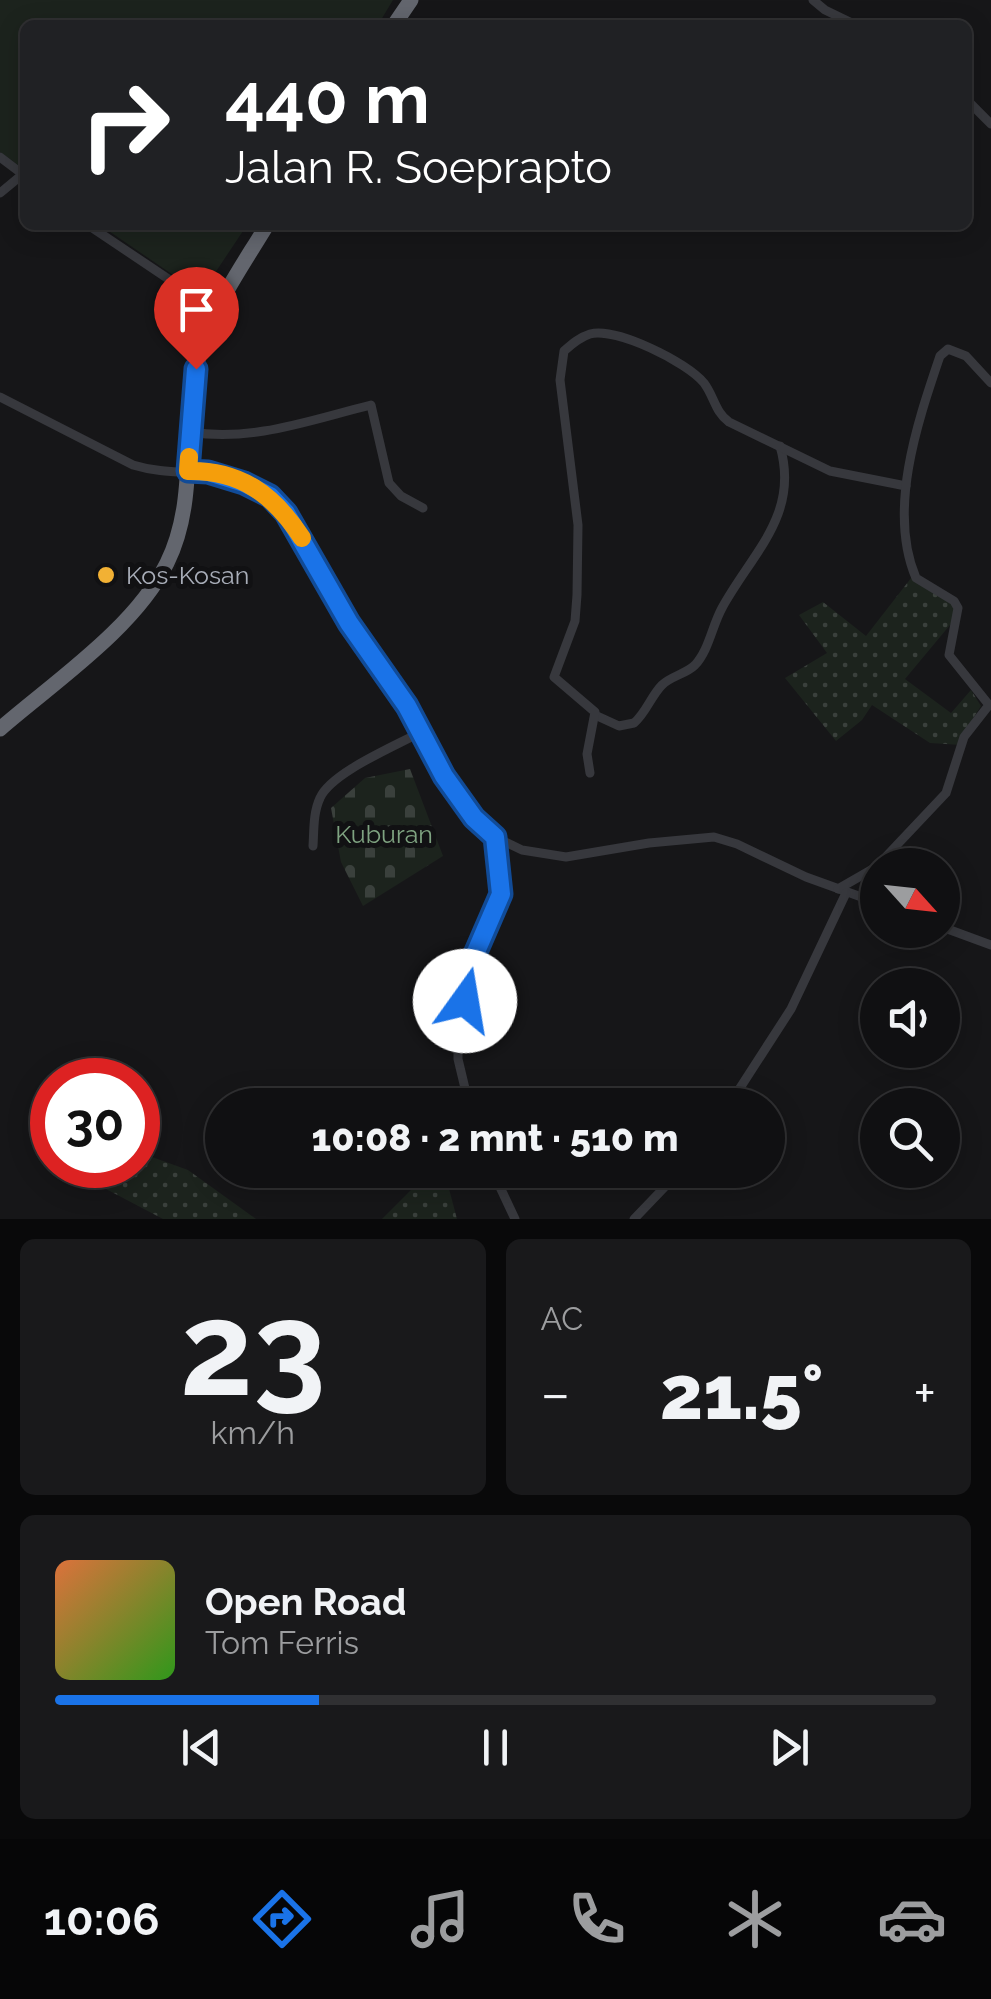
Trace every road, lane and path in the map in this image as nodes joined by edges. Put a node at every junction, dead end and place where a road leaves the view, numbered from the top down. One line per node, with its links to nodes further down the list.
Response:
1 (813, 0): 2 (street)
2 (846, 20)
3 (972, 105): 4 (street)
4 (991, 124)
5 (95, 230): 7 (street)
6 (263, 230): 7 (highway)
7 (216, 311): 10 (highway)
8 (991, 383): 13 (street)
9 (0, 397): 12 (street)
10 (190, 432): 12 (highway); 14 (street)
11 (780, 446): 13 (street); 16 (street); 16 (street)
12 (188, 471): 17 (highway); 18 (street)
13 (906, 486): 15 (street)
14 (422, 508)
15 (990, 703): 22 (street)
16 (595, 715): 19 (street)
17 (0, 729)
18 (418, 732): 20 (street); 21 (street)
19 (590, 773)
20 (495, 837): 24 (street); 28 (street)
21 (313, 846)
22 (894, 848)
23 (860, 878): 24 (street)
24 (842, 891): 25 (street); 29 (street)
25 (860, 897)
26 (960, 933): 27 (street)
27 (991, 944)
28 (466, 1088)
29 (741, 1088)
30 (500, 1188): 32 (street)
31 (664, 1188): 33 (street)
32 (515, 1219)
33 (634, 1219)

